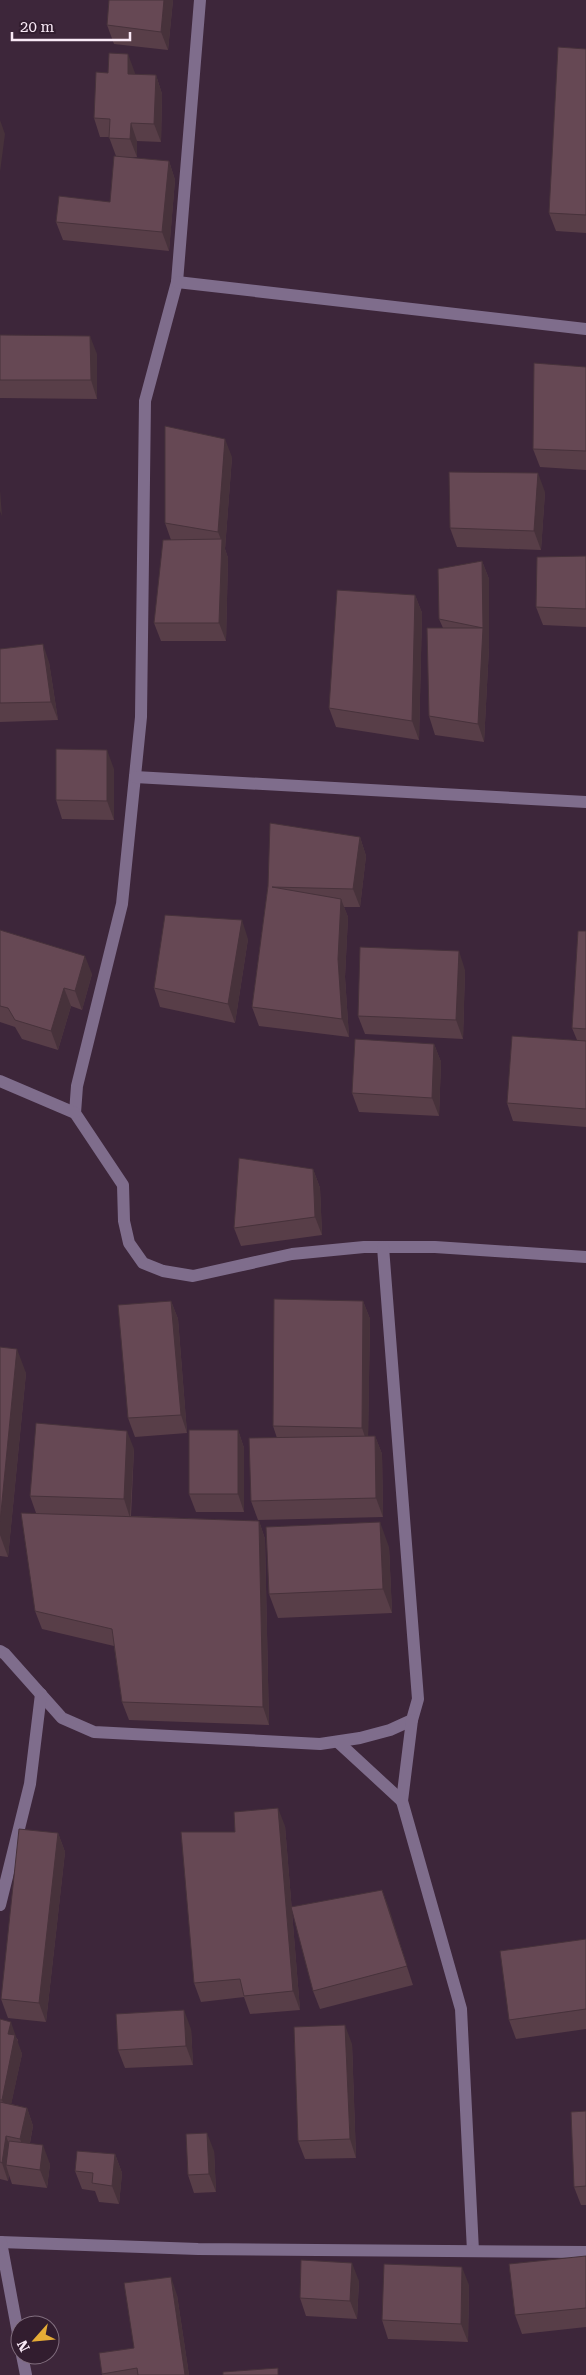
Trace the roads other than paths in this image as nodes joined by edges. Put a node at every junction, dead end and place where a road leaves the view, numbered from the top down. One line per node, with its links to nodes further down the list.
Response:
1 (200, 0): 2 (street)
2 (177, 282): 3 (street); 4 (street)
3 (586, 329)
4 (135, 777): 5 (street); 7 (street)
5 (586, 802)
6 (0, 1081): 7 (street)
7 (75, 1113): 8 (street)
8 (384, 1247): 9 (street); 12 (street)
9 (586, 1257)
10 (0, 1651): 11 (street)
11 (41, 1694): 13 (street); 15 (street)
12 (412, 1720): 13 (street); 14 (street)
13 (338, 1742): 14 (street)
14 (402, 1801): 17 (street)
15 (0, 1905)
16 (0, 2242): 17 (street); 19 (street)
17 (473, 2251): 18 (street)
18 (586, 2252)
19 (14, 2315)

